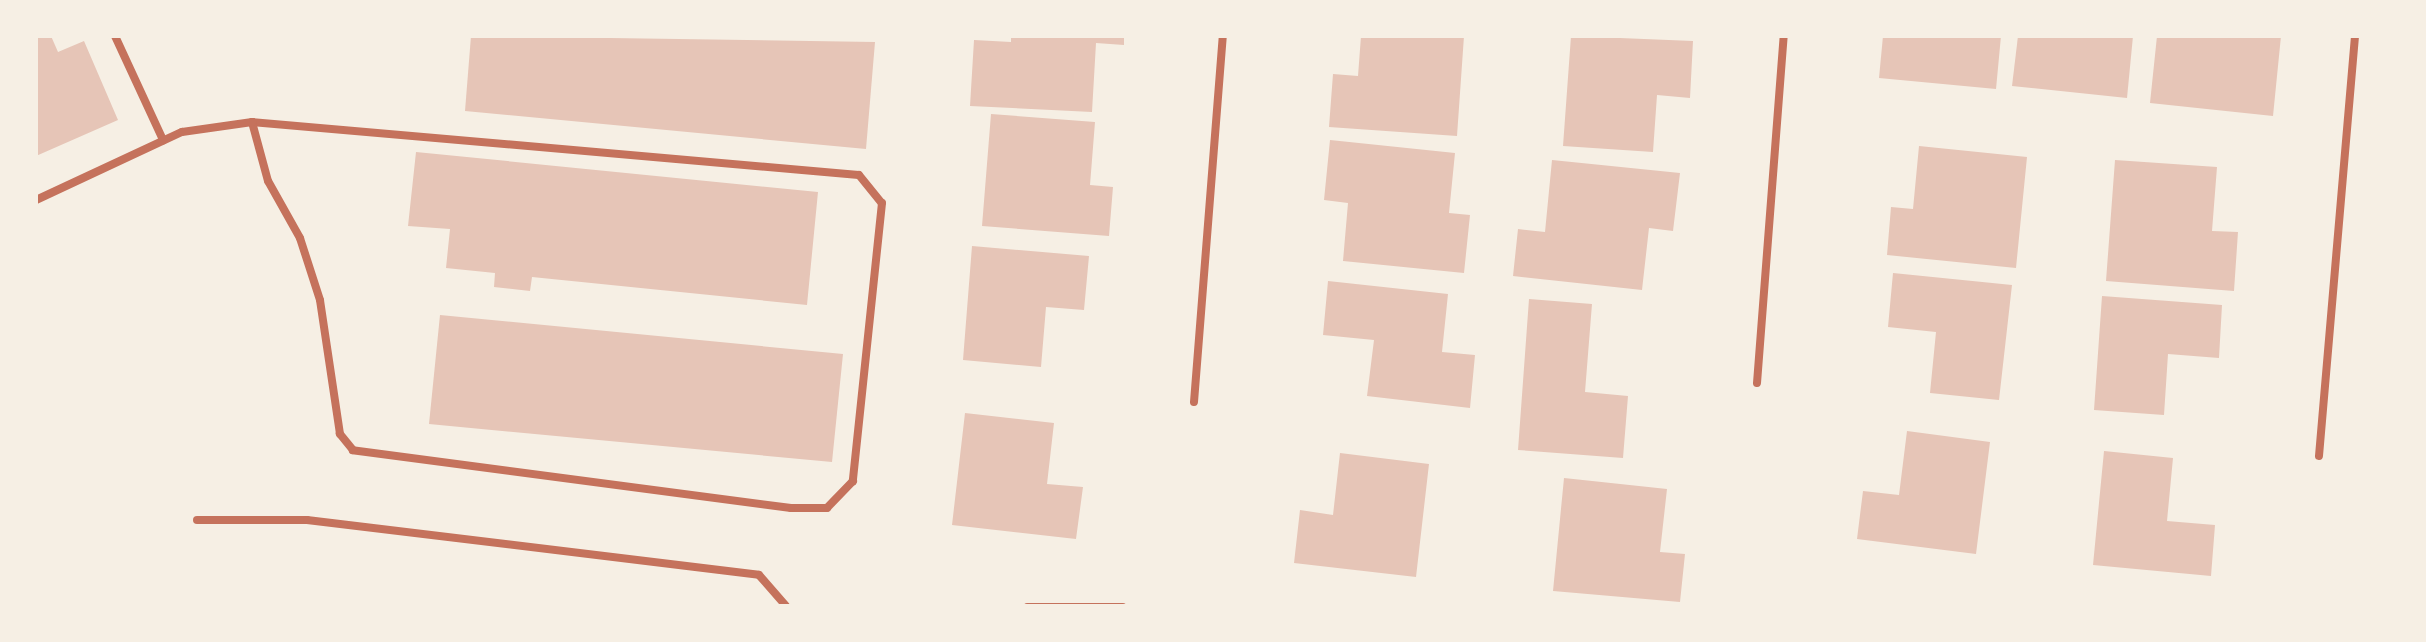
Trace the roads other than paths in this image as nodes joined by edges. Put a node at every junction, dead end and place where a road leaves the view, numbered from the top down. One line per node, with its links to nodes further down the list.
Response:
1 (115, 36): 6 (street)
2 (1223, 36): 9 (street)
3 (1784, 36): 8 (street)
4 (2355, 36): 10 (street)
5 (252, 122): 5 (street); 6 (street)
6 (163, 140): 7 (street)
7 (36, 200)
8 (1757, 383)
9 (1194, 402)
10 (2319, 456)
11 (197, 520): 12 (street)
12 (786, 606)
13 (1027, 606): 14 (lane)
14 (1123, 606)

